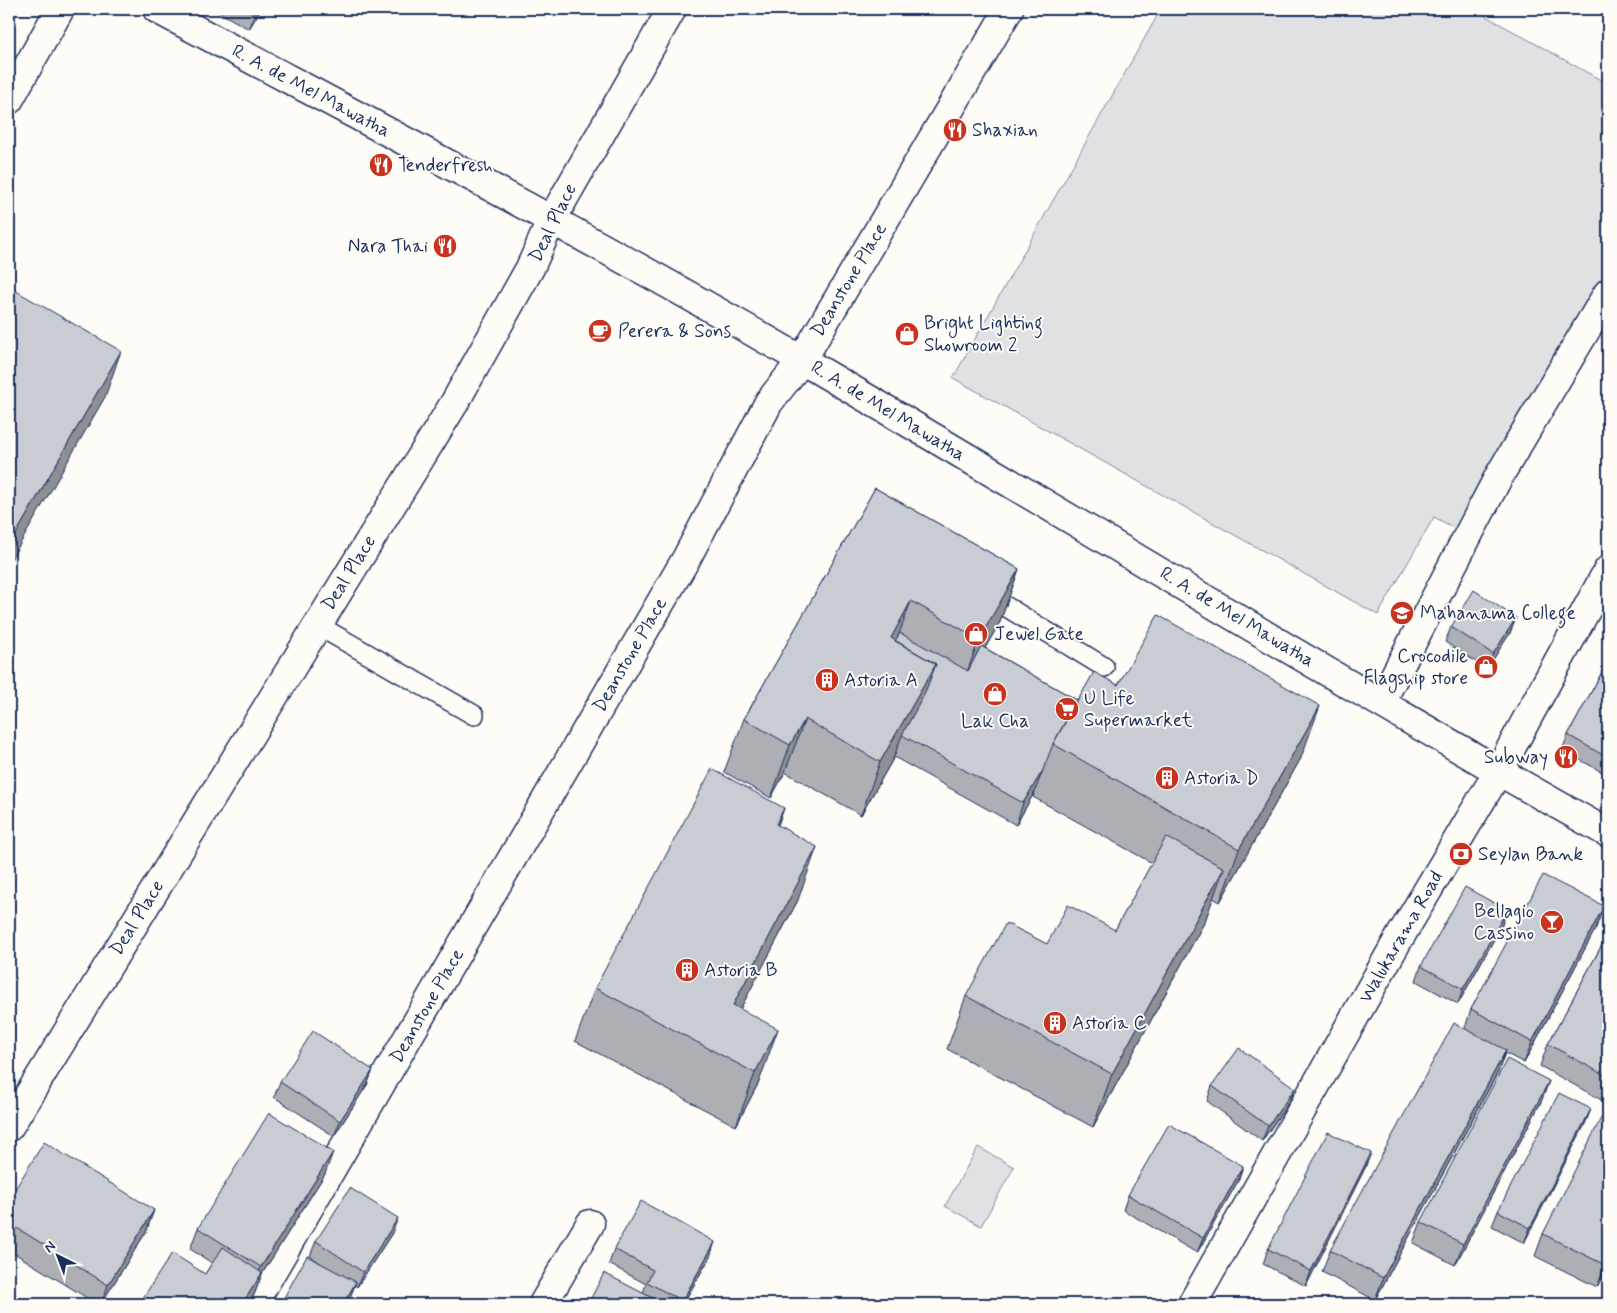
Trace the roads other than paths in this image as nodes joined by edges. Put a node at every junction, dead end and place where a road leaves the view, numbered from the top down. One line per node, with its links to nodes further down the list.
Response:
1 (60, 9): 5 (main road)
2 (157, 9): 6 (main road, R. A. de Mel Mawatha)
3 (672, 9): 6 (main road, Deal Place)
4 (1009, 9): 8 (main road, Deanstone Place)
5 (9, 100)
6 (552, 219): 8 (main road, R. A. de Mel Mawatha); 11 (main road, Deal Place)
7 (1608, 293): 13 (main road)
8 (802, 360): 13 (main road, R. A. de Mel Mawatha); 19 (main road, Deanstone Place)
9 (1608, 570): 15 (main road, Walukarama Road)
10 (970, 584): 12 (lane)
11 (317, 624): 14 (lane); 17 (main road, Deal Place)
12 (1104, 668)
13 (1381, 702): 15 (main road, R. A. de Mel Mawatha)
14 (474, 715)
15 (1498, 772): 16 (main road, R. A. de Mel Mawatha); 21 (main road, Walukarama Road)
16 (1608, 833)
17 (9, 1127)
18 (590, 1224): 20 (main road)
19 (253, 1304)
20 (543, 1304)
21 (1192, 1304)

